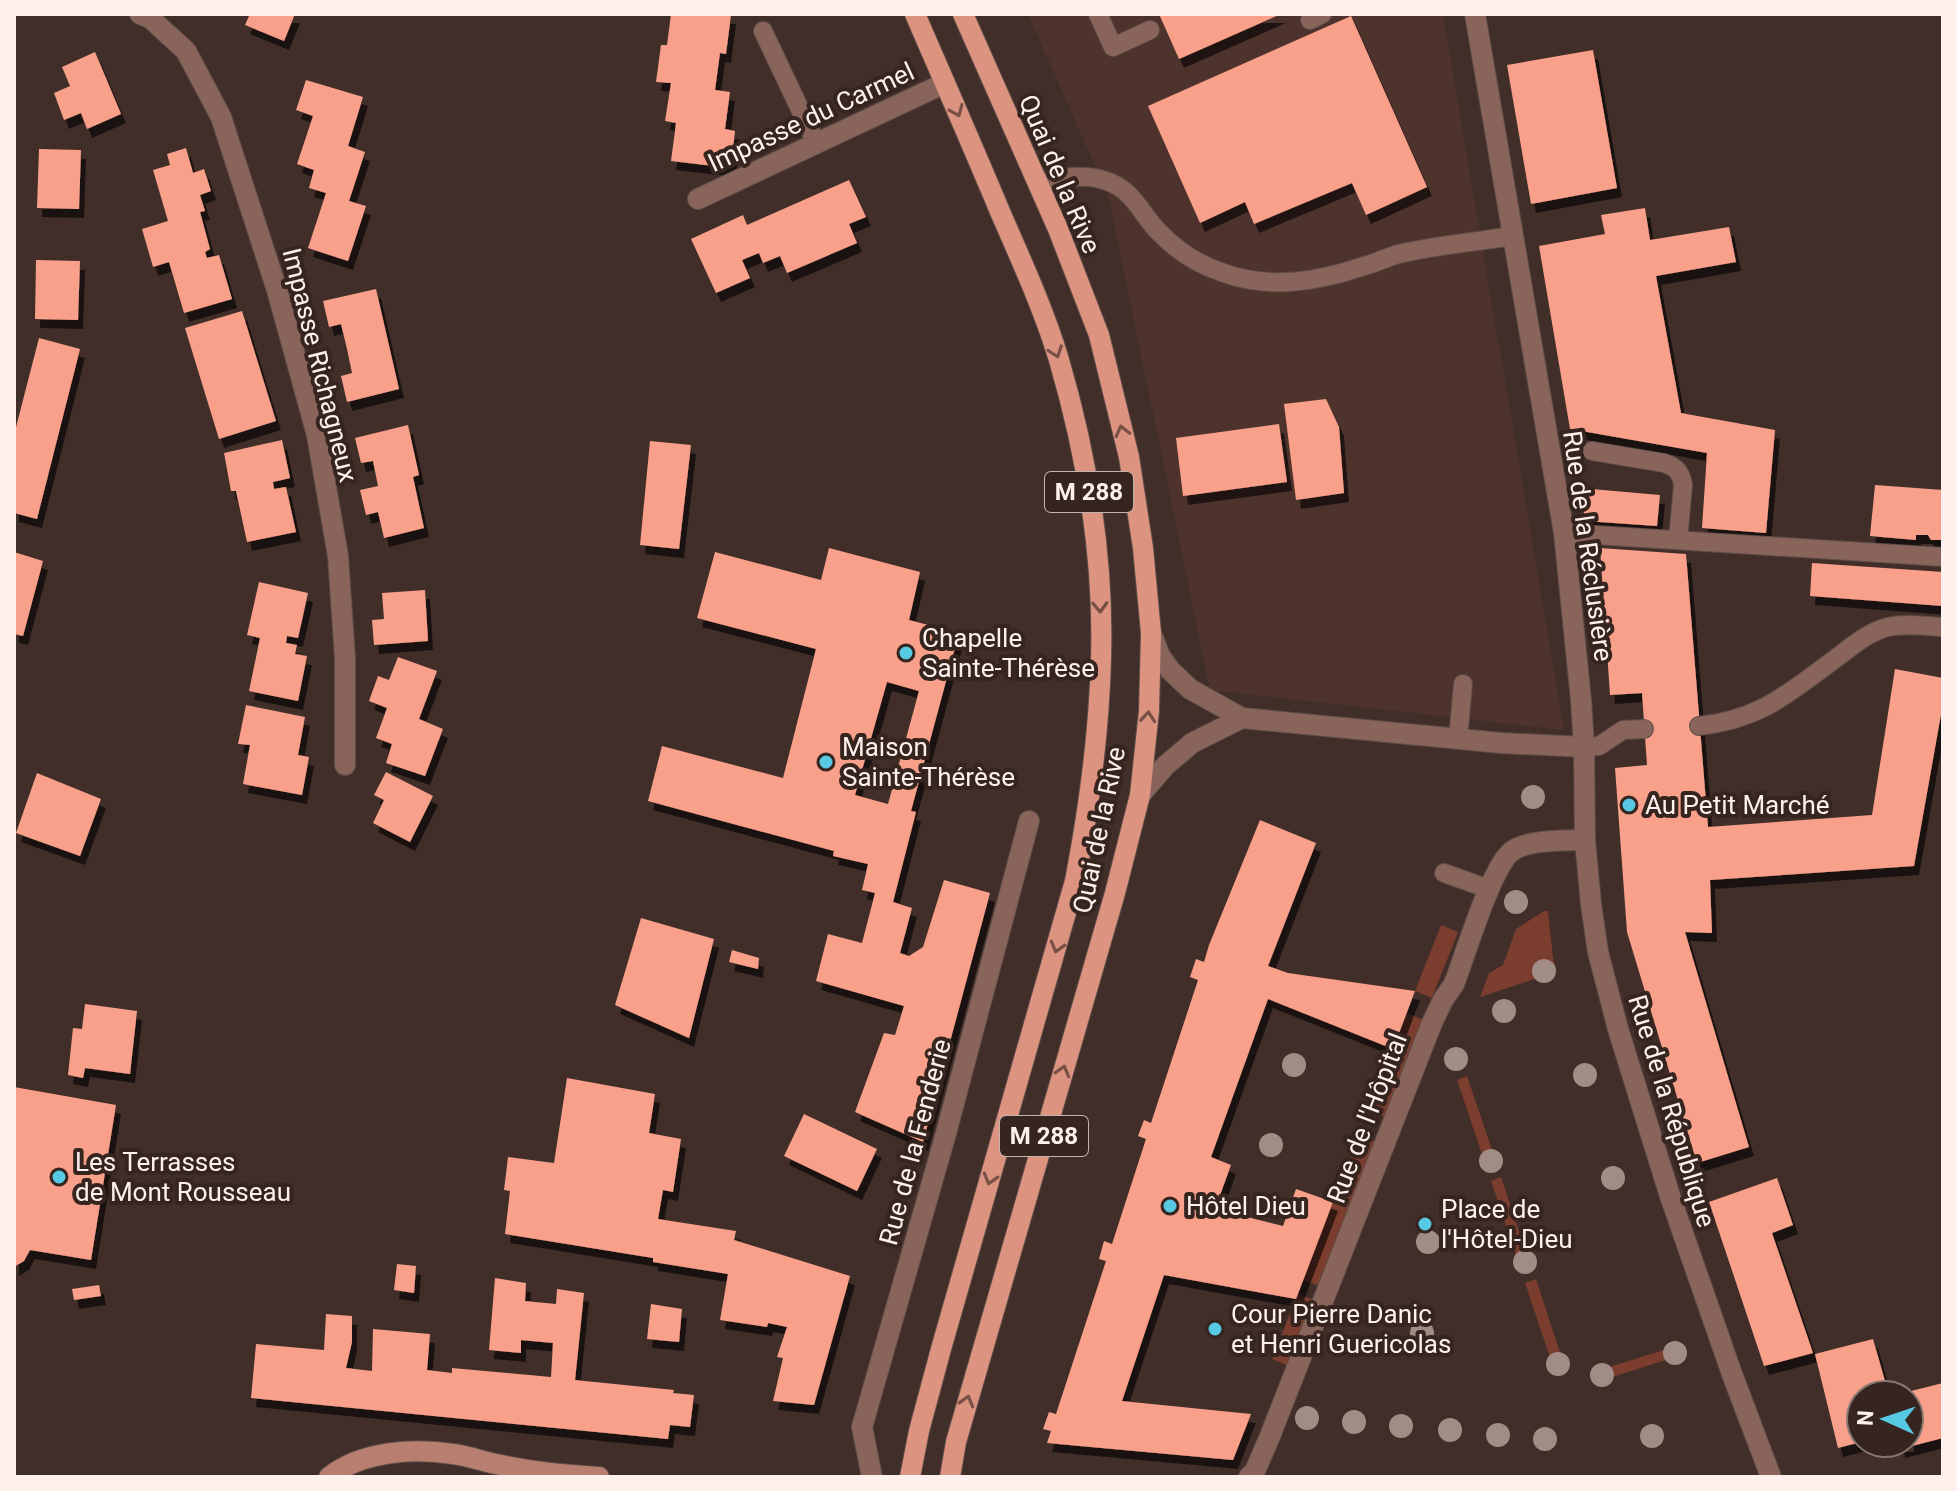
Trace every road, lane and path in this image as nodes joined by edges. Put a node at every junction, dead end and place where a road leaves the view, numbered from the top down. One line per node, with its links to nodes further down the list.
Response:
1 (140, 14): 25 (street, Impasse Richagneux)
2 (915, 14): 8 (main road, Quai de la Rive / M 288)
3 (963, 14): 10 (main road, Quai de la Rive / M 288)
4 (1098, 14): 6 (lane)
5 (1475, 14): 12 (street, Rue de la Réclusière)
6 (1150, 30)
7 (763, 31): 9 (lane)
8 (945, 83): 9 (street, Impasse du Carmel); 34 (main road, Quai de la Rive / M 288, one-way to 34)
9 (816, 143): 11 (street, Impasse du Carmel)
10 (1038, 185): 12 (lane); 18 (main road, Quai de la Rive / M 288, one-way to 10)
11 (698, 199)
12 (1513, 236): 14 (street, Rue de la Réclusière)
13 (1592, 451): 15 (lane)
14 (1564, 533): 15 (lane); 24 (street, Rue de la Réclusière)
15 (1678, 540): 16 (lane)
16 (1943, 557)
17 (1943, 627): 21 (lane)
18 (1151, 633): 20 (street); 26 (main road, Quai de la Rive / M 288, one-way to 18)
19 (1462, 693): 23 (lane)
20 (1242, 718): 23 (street); 26 (street)
21 (1699, 726)
22 (1644, 729): 24 (lane)
23 (1458, 739): 24 (street)
24 (1584, 747): 28 (street, Rue de la République)
25 (345, 765)
26 (1140, 795): 35 (main road, Quai de la Rive / M 288, one-way to 26)
27 (1029, 821): 33 (street, Rue de la Fenderie)
28 (1585, 840): 30 (street, Rue de l'Hôpital); 37 (street, Rue de la République)
29 (1444, 873): 30 (lane)
30 (1489, 889): 36 (street, Rue de l'Hôpital)
31 (329, 1477): 32 (main road)
32 (599, 1477)
33 (872, 1477)
34 (910, 1477)
35 (950, 1477)
36 (1249, 1477)
37 (1771, 1477)

